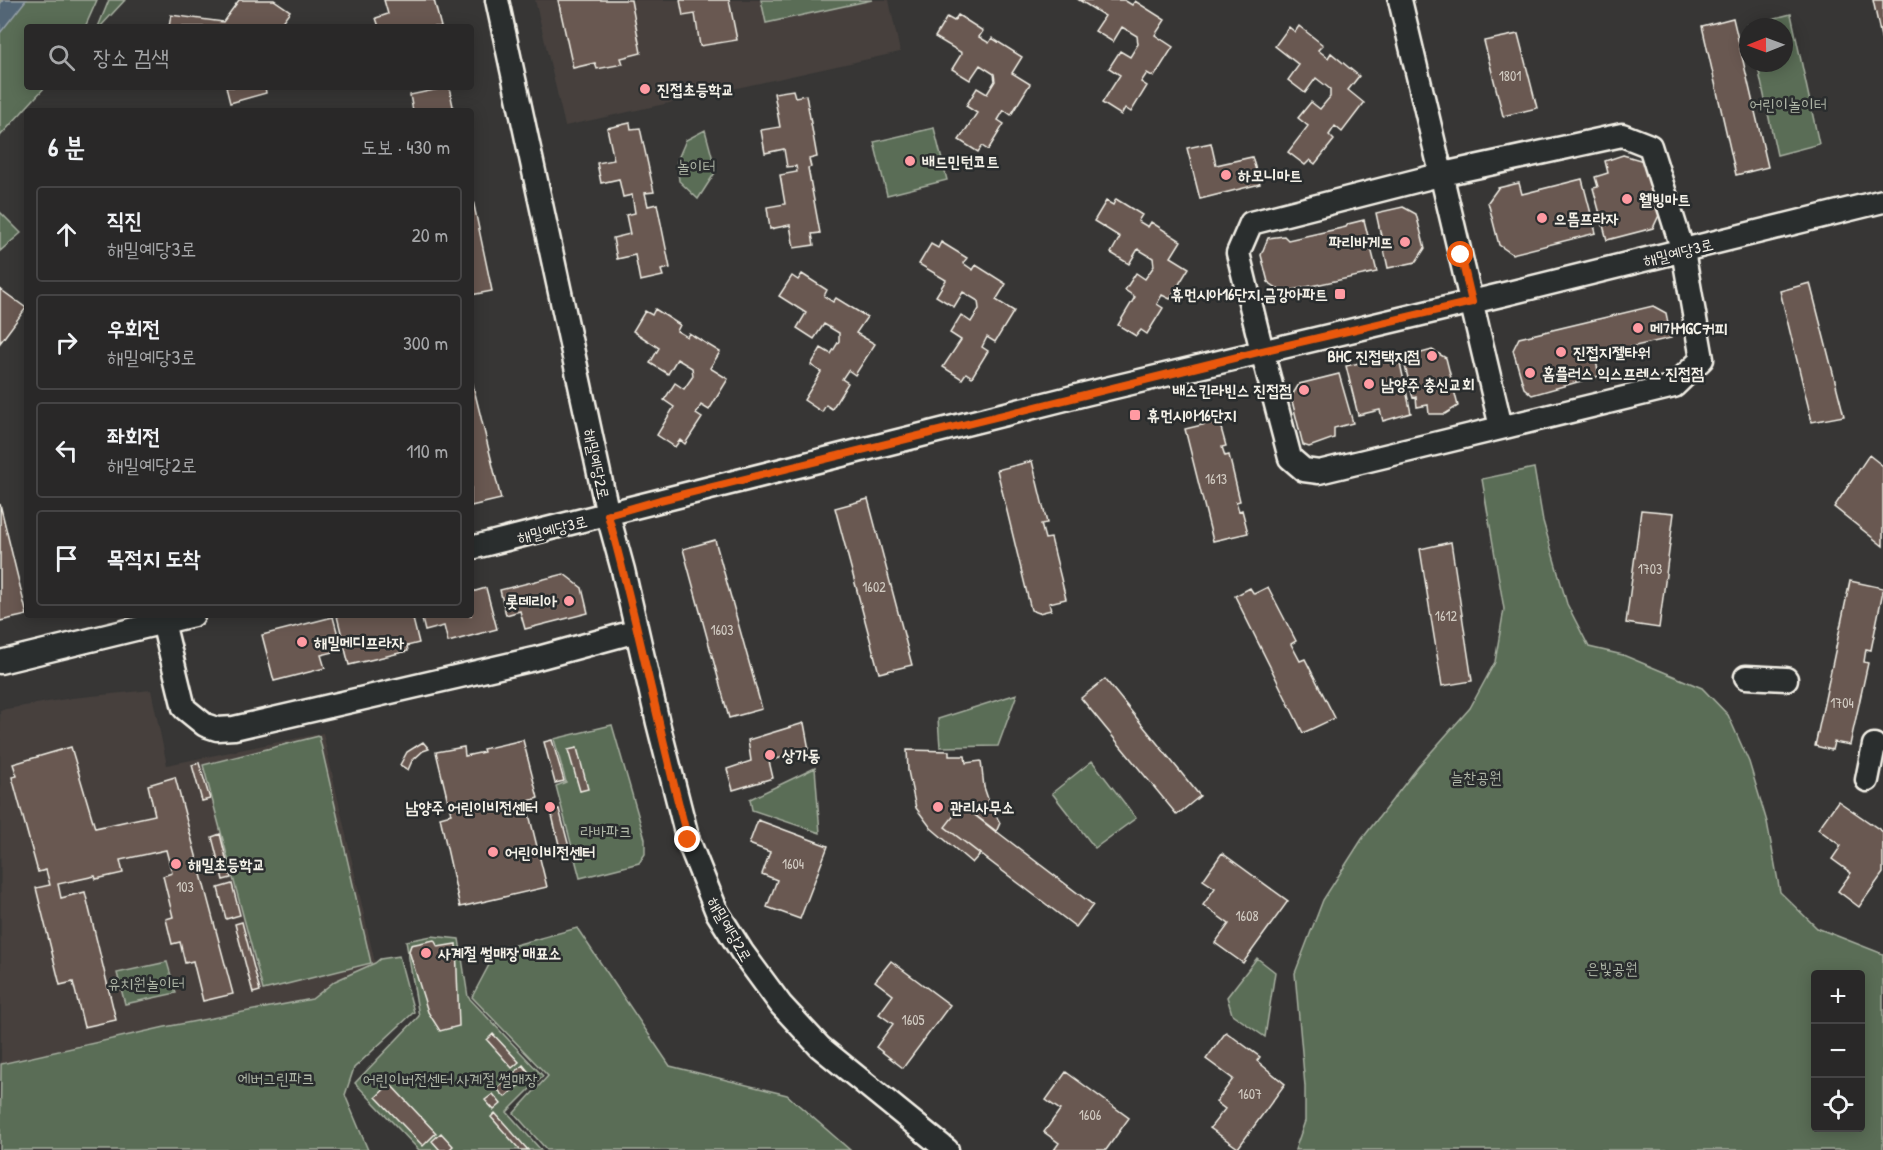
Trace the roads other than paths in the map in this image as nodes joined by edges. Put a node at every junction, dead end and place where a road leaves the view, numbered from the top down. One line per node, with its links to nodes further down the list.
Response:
1 (497, 0): 9 (street, 해밀예당2로)
2 (1400, 0): 3 (street)
3 (1443, 174): 5 (street); 6 (street); 7 (street)
4 (1883, 201): 5 (street, 해밀예당3로)
5 (1683, 251): 6 (street, 해밀예당3로); 8 (street)
6 (1472, 302): 7 (street, 해밀예당3로); 8 (street)
7 (1262, 351): 8 (street); 9 (street, 해밀예당3로)
8 (1501, 427)
9 (608, 515): 10 (street, 해밀예당3로); 13 (street, 해밀예당2로)
10 (474, 547)
11 (180, 618): 12 (street)
12 (162, 622): 13 (street); 14 (street)
13 (637, 631): 19 (street, 해밀예당2로)
14 (0, 662)
15 (1746, 677): 16 (street)
16 (1786, 679)
17 (1874, 745): 18 (street)
18 (1866, 780)
19 (947, 1150)

